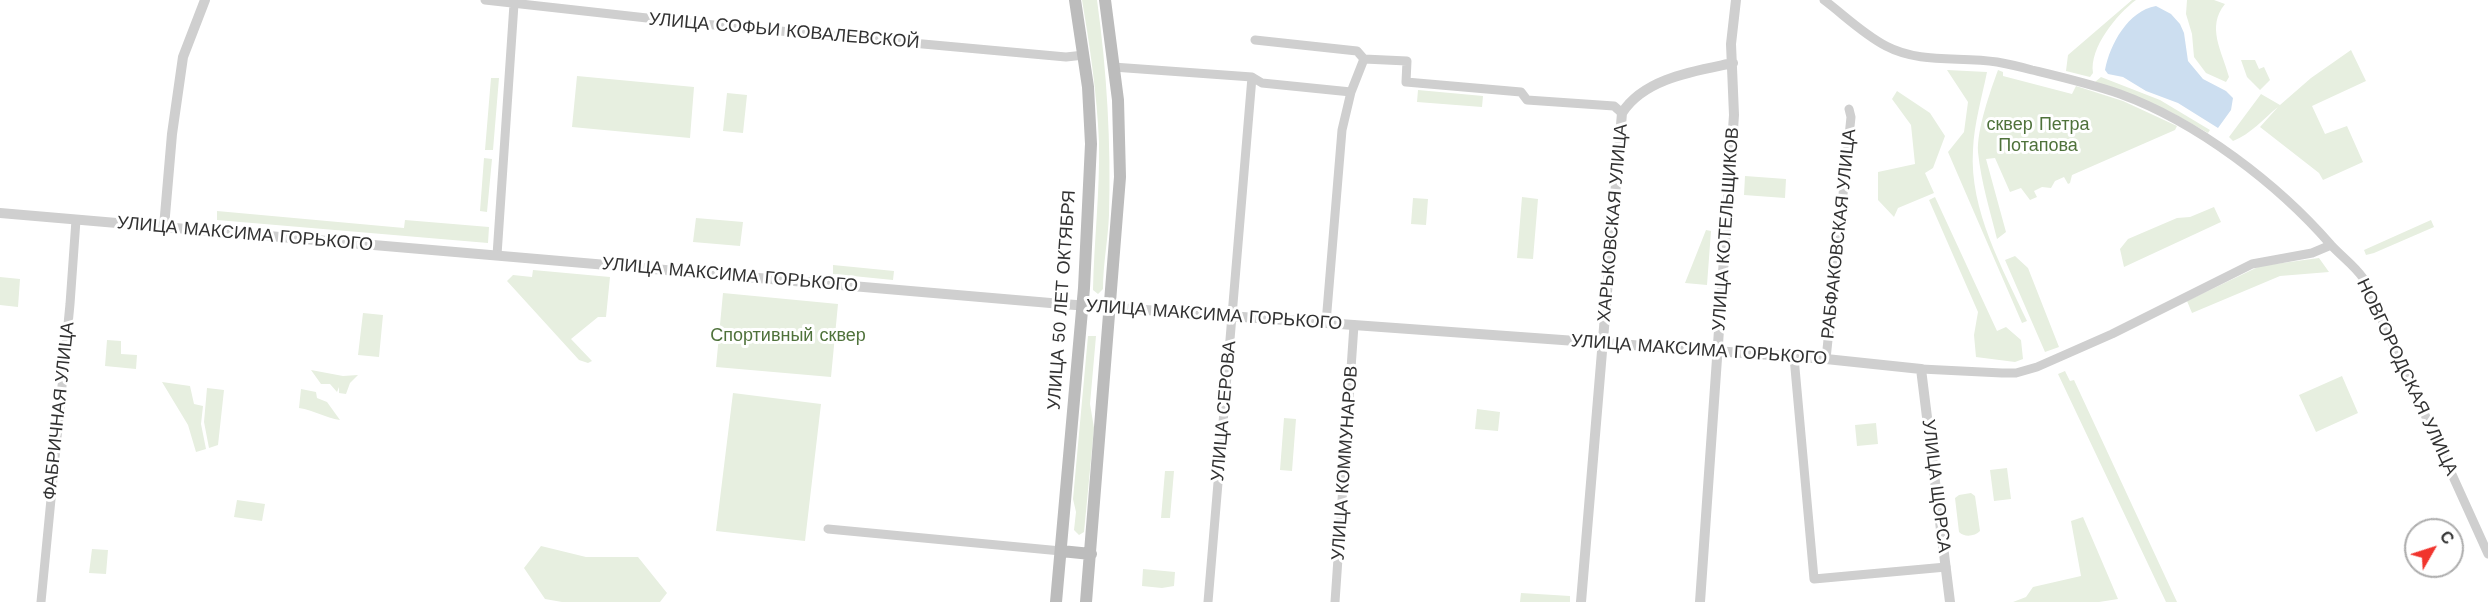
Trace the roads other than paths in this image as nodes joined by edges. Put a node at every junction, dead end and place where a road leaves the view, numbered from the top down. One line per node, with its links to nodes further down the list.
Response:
1 (205, 0): 19 (street)
2 (485, 0): 7 (street, УЛИЦА СОФЬИ КОВАЛЕВСКОЙ)
3 (1075, 0): 9 (main road, УЛИЦА 50 ЛЕТ ОКТЯБРЯ)
4 (1105, 0): 12 (main road)
5 (1736, 0): 11 (street, УЛИЦА КОТЕЛЬЩИКОВ)
6 (1824, 0): 20 (street, НОВГОРОДСКАЯ УЛИЦА)
7 (514, 4): 9 (street, УЛИЦА СОФЬИ КОВАЛЕВСКОЙ); 21 (street)
8 (1255, 40): 10 (street)
9 (1084, 55): 22 (main road, УЛИЦА 50 ЛЕТ ОКТЯБРЯ)
10 (1364, 59): 14 (street); 16 (street)
11 (1733, 63): 16 (street, ХАРЬКОВСКАЯ УЛИЦА); 28 (street, УЛИЦА КОТЕЛЬЩИКОВ)
12 (1113, 67): 13 (street); 23 (main road)
13 (1252, 76): 14 (street); 24 (street, УЛИЦА СЕРОВА)
14 (1351, 92): 25 (street)
15 (1849, 109): 30 (street, РАБФАКОВСКАЯ УЛИЦА)
16 (1622, 113): 27 (street, ХАРЬКОВСКАЯ УЛИЦА)
17 (0, 213): 18 (street, УЛИЦА МАКСИМА ГОРЬКОГО)
18 (76, 220): 19 (street, УЛИЦА МАКСИМА ГОРЬКОГО); 37 (street, ФАБРИЧНАЯ УЛИЦА)
19 (164, 227): 21 (street, УЛИЦА МАКСИМА ГОРЬКОГО)
20 (2331, 245): 31 (street, УЛИЦА МАКСИМА ГОРЬКОГО); 35 (street, НОВГОРОДСКАЯ УЛИЦА)
21 (497, 255): 22 (street, УЛИЦА МАКСИМА ГОРЬКОГО)
22 (1082, 306): 23 (street, УЛИЦА МАКСИМА ГОРЬКОГО); 33 (main road, УЛИЦА 50 ЛЕТ ОКТЯБРЯ)
23 (1109, 307): 24 (street, УЛИЦА МАКСИМА ГОРЬКОГО); 34 (main road)
24 (1231, 316): 25 (street, УЛИЦА МАКСИМА ГОРЬКОГО); 40 (street, УЛИЦА СЕРОВА)
25 (1326, 323): 26 (street, УЛИЦА МАКСИМА ГОРЬКОГО)
26 (1354, 325): 27 (street, УЛИЦА МАКСИМА ГОРЬКОГО); 41 (street, УЛИЦА КОММУНАРОВ)
27 (1603, 344): 28 (street, УЛИЦА МАКСИМА ГОРЬКОГО); 42 (street, ХАРЬКОВСКАЯ УЛИЦА)
28 (1717, 351): 29 (street, УЛИЦА МАКСИМА ГОРЬКОГО); 43 (street, УЛИЦА КОТЕЛЬЩИКОВ)
29 (1794, 357): 30 (street, УЛИЦА МАКСИМА ГОРЬКОГО); 36 (street)
30 (1826, 359): 31 (street, УЛИЦА МАКСИМА ГОРЬКОГО)
31 (1921, 369): 36 (street, УЛИЦА ЩОРСА)
32 (828, 529): 33 (street)
33 (1061, 551): 34 (main road); 38 (main road, УЛИЦА 50 ЛЕТ ОКТЯБРЯ)
34 (1091, 554): 39 (main road)
35 (2488, 554)
36 (1946, 567): 44 (street, УЛИЦА ЩОРСА)
37 (41, 602)
38 (1056, 602)
39 (1086, 602)
40 (1208, 602)
41 (1335, 602)
42 (1581, 602)
43 (1700, 602)
44 (1950, 602)

